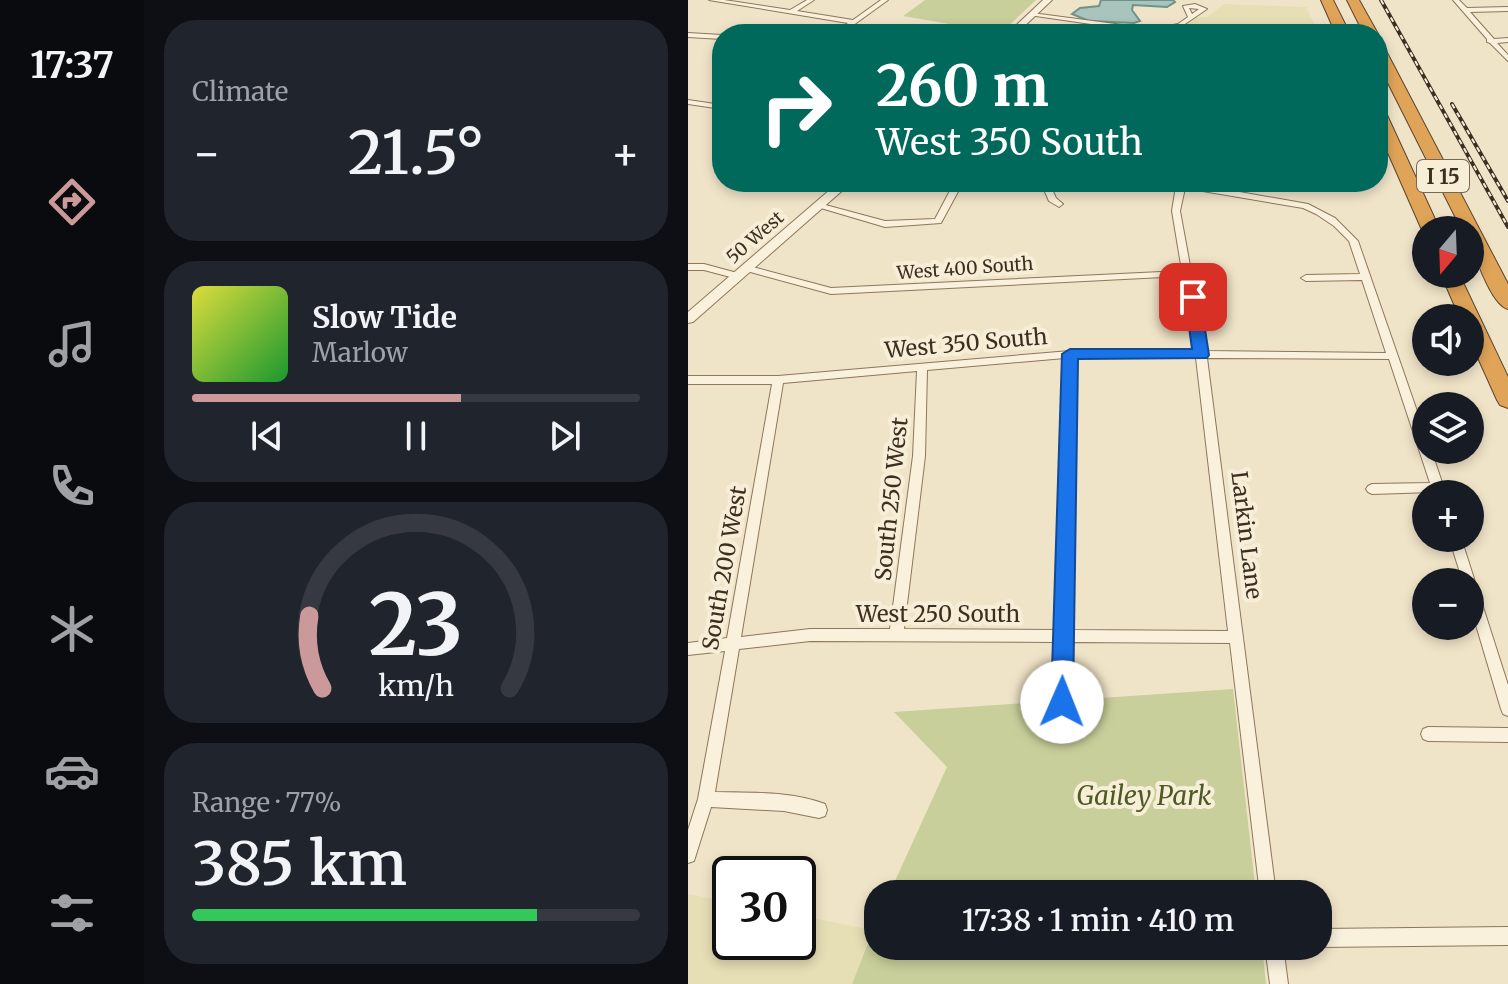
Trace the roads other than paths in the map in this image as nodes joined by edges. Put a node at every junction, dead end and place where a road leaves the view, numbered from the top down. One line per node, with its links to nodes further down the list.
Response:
1 (712, 0): 10 (street)
2 (811, 0): 10 (street)
3 (885, 0): 13 (street)
4 (1048, 0): 11 (street)
5 (1327, 0): 18 (highway)
6 (1353, 0): 19 (highway)
7 (1456, 0): 9 (street)
8 (1508, 9): 9 (street)
9 (1465, 10): 24 (street)
10 (792, 12): 13 (street)
11 (1032, 15): 15 (street); 16 (street)
12 (1190, 15): 17 (street)
13 (854, 22): 14 (street)
14 (851, 24)
15 (1022, 24)
16 (1087, 24)
17 (1181, 24)
18 (1338, 24)
19 (1366, 24)
20 (688, 35): 21 (street)
21 (700, 35): 22 (street); 25 (street)
22 (712, 36)
23 (1508, 40): 24 (street)
24 (1489, 41): 26 (street)
25 (688, 47)
26 (1508, 59)
27 (1388, 69): 45 (highway, I 15)
28 (688, 102): 29 (street)
29 (711, 105)
30 (1388, 135): 38 (highway, I 15)
31 (834, 192): 37 (street, 50 West)
32 (953, 192): 37 (street)
33 (1050, 192): 36 (street)
34 (1180, 192): 41 (street, Larkin Lane)
35 (1230, 192): 42 (street)
36 (1059, 204)
37 (818, 206): 40 (street, 50 West)
38 (1425, 216)
39 (688, 267): 40 (street)
40 (742, 272): 41 (street, West 400 South); 46 (street, 50 West)
41 (1189, 273): 48 (street, Larkin Lane)
42 (1365, 277): 43 (street); 49 (street)
43 (1306, 278)
44 (1456, 288): 53 (highway)
45 (1508, 303)
46 (688, 319)
47 (1070, 354): 48 (street, West 350 South); 50 (street, West 350 South); 59 (street)
48 (1201, 355): 49 (street, West 350 South); 60 (street, Larkin Lane)
49 (1392, 356): 54 (street)
50 (922, 366): 52 (street, West 350 South); 58 (street, South 250 West)
51 (688, 380): 52 (street, West 350 South)
52 (778, 380): 61 (street, South 200 West)
53 (1508, 400)
54 (1435, 480)
55 (1372, 489): 56 (street)
56 (1412, 490)
57 (1484, 629): 64 (street)
58 (896, 635): 59 (street, West 250 South); 61 (street, West 250 South)
59 (1063, 637): 60 (street, West 250 South); 63 (street)
60 (1236, 637): 70 (street, Larkin Lane)
61 (733, 644): 62 (street, West 250 South); 67 (street, South 200 West)
62 (688, 649)
63 (1062, 702)
64 (1508, 709)
65 (1428, 734): 66 (street)
66 (1508, 735)
67 (706, 799): 68 (street); 69 (street, South 200 West)
68 (819, 810)
69 (688, 855)
70 (1266, 880)
71 (1508, 936): 72 (street)
72 (1332, 938)
73 (1276, 960): 74 (street)
74 (1279, 984)

